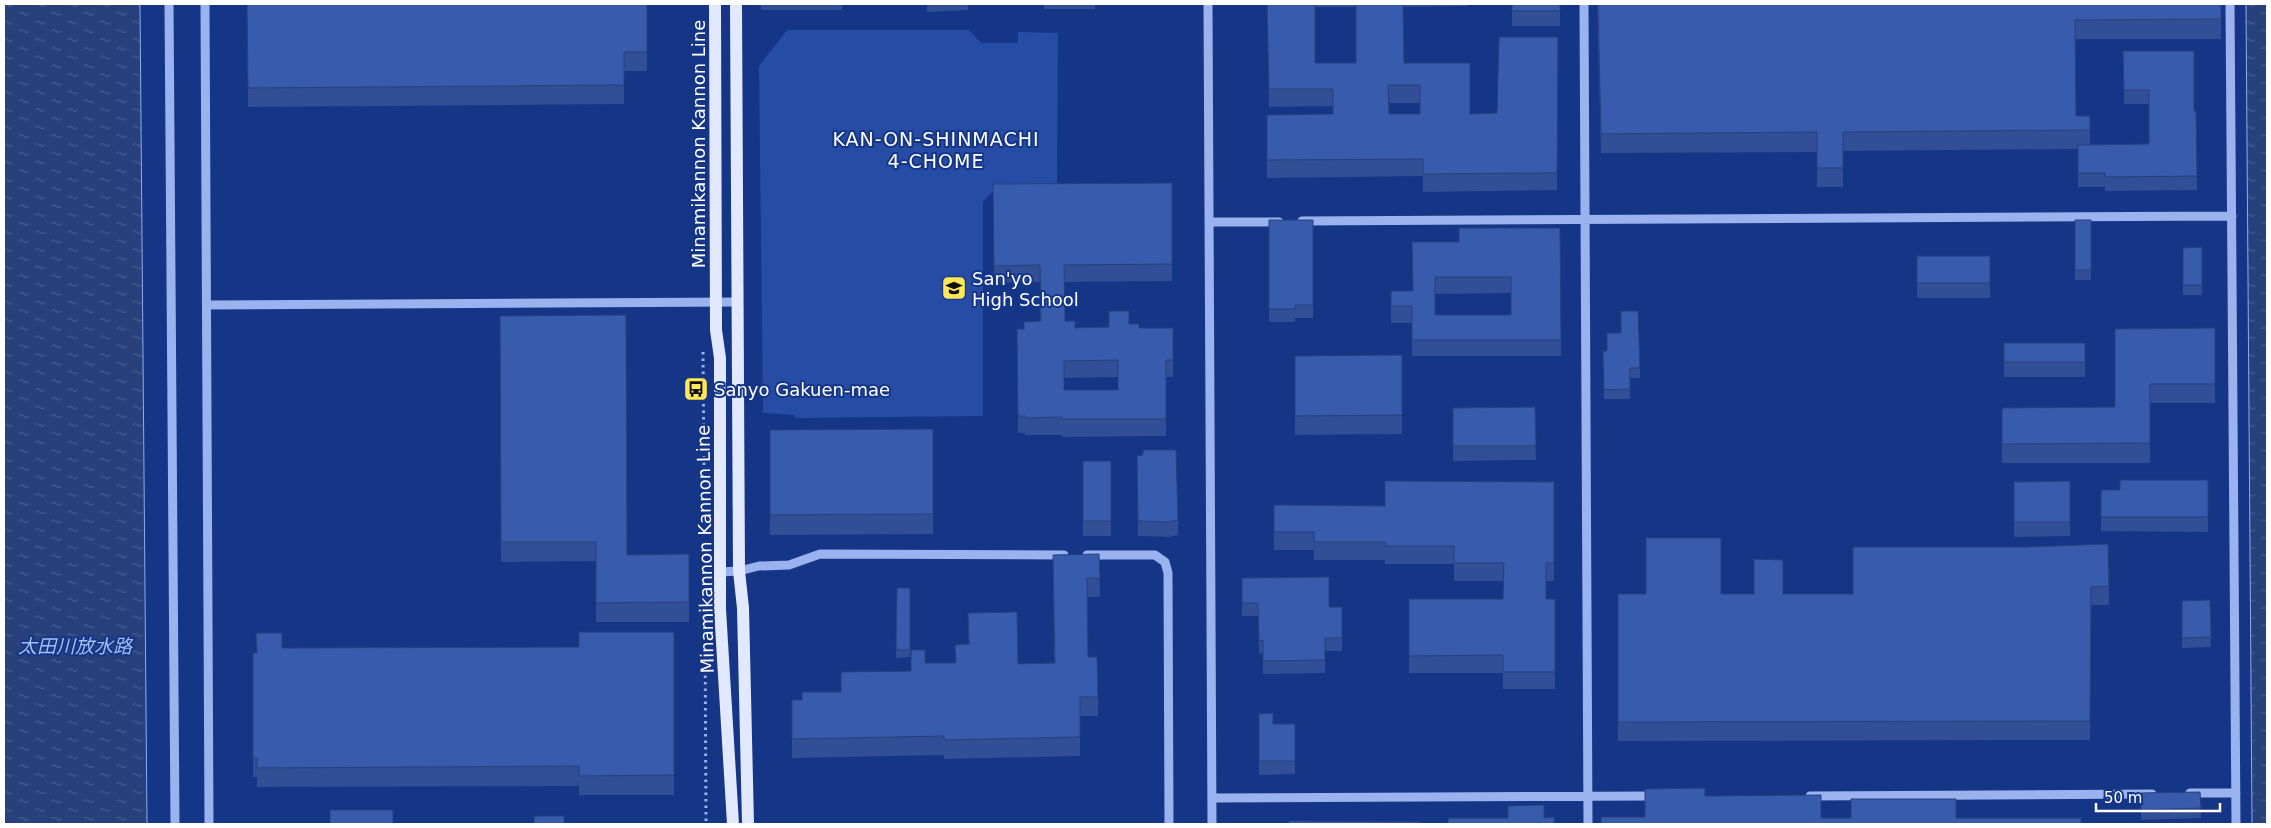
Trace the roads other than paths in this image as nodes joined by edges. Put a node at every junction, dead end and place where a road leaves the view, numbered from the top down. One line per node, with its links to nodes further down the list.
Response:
1 (169, 4): 23 (street)
2 (205, 4): 13 (street)
3 (715, 4): 11 (main road, Minamikannon Kannon Line)
4 (736, 4): 12 (main road, Minamikannon Kannon Line)
5 (1208, 4): 10 (street)
6 (1584, 4): 9 (street)
7 (2230, 4): 8 (street)
8 (2232, 216): 9 (street); 17 (street)
9 (1585, 220): 10 (street); 21 (street)
10 (1209, 222): 22 (street)
11 (716, 302): 12 (street); 13 (street); 15 (main road, Minamikannon Kannon Line)
12 (738, 302): 14 (main road, Minamikannon Kannon Line)
13 (207, 305): 24 (street)
14 (739, 571): 15 (street); 26 (main road, Minamikannon Kannon Line); 27 (street)
15 (720, 572): 25 (main road, Minamikannon Kannon Line)
16 (2176, 793): 17 (street)
17 (2236, 793): 30 (street)
18 (2166, 794): 20 (street)
19 (1667, 796): 21 (street)
20 (1797, 796)
21 (1588, 797): 22 (street); 29 (street)
22 (1212, 798): 28 (street)
23 (174, 824)
24 (209, 824)
25 (733, 824)
26 (748, 824)
27 (1169, 824)
28 (1212, 824)
29 (1588, 824)
30 (2236, 824)

